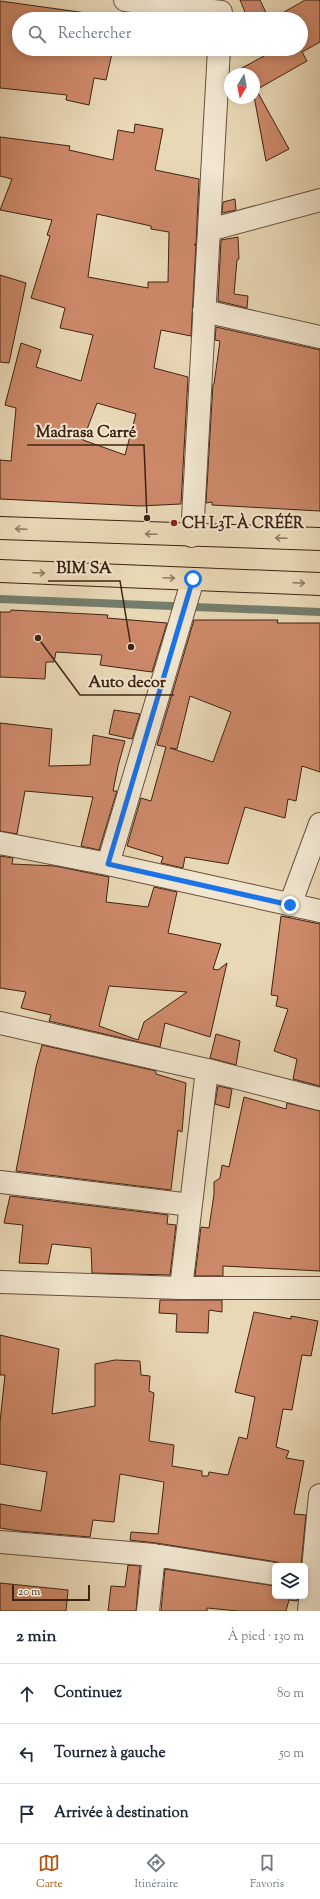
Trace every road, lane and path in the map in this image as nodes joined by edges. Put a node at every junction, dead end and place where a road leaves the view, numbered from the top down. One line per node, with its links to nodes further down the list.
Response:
1 (125, 0): 2 (street)
2 (220, 10)
3 (219, 56): 5 (street)
4 (320, 200): 5 (street)
5 (209, 230): 6 (street)
6 (204, 311): 7 (street); 9 (street)
7 (320, 337)
8 (0, 528): 9 (main road, one-way to 8)
9 (192, 536): 10 (main road, one-way to 9)
10 (320, 539)
11 (0, 571): 12 (main road, one-way to 12)
12 (193, 579): 13 (main road, one-way to 13); 16 (street)
13 (320, 584)
14 (320, 824): 17 (street)
15 (0, 843): 16 (street)
16 (108, 864): 17 (street)
17 (290, 905): 18 (street)
18 (320, 911)
19 (0, 1023): 20 (street)
20 (208, 1070): 21 (street); 23 (street)
21 (320, 1099)
22 (0, 1182): 23 (street)
23 (191, 1205): 25 (street)
24 (0, 1282): 25 (street)
25 (181, 1288): 26 (street)
26 (320, 1288)
27 (320, 1495): 31 (street)
28 (0, 1542): 29 (street)
29 (154, 1555): 30 (street); 32 (street)
30 (272, 1574)
31 (309, 1579): 33 (street)
32 (148, 1611)
33 (309, 1611)

